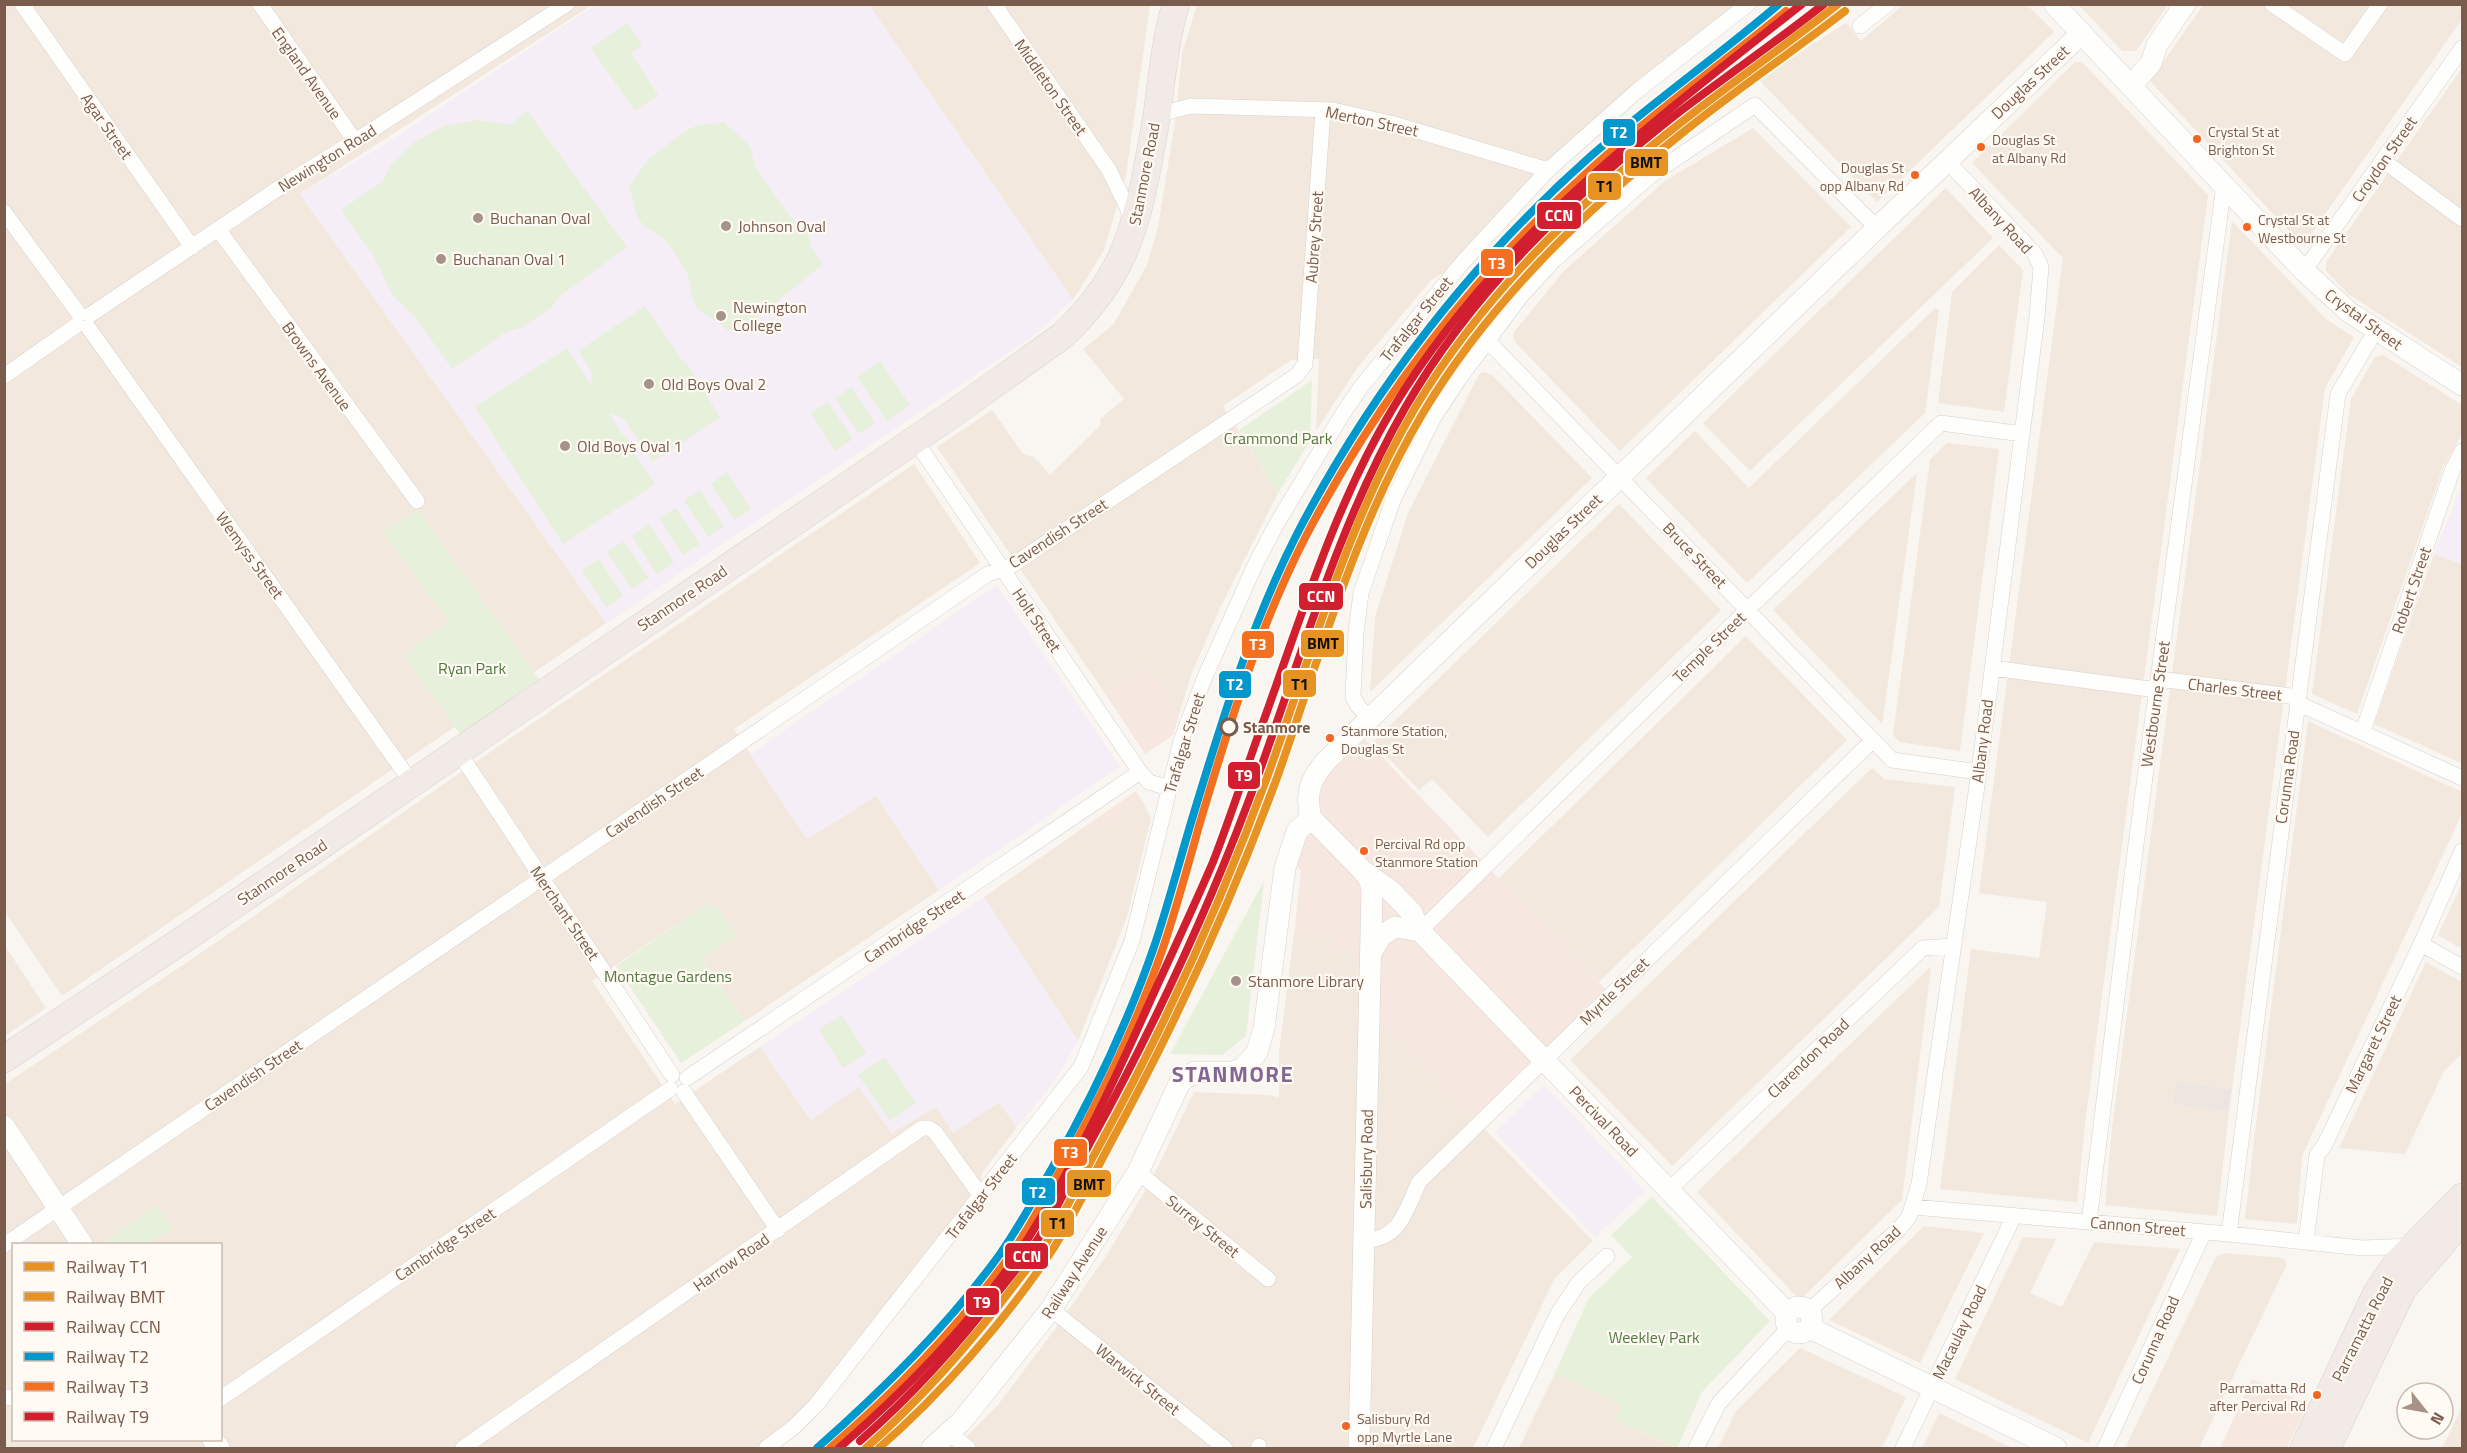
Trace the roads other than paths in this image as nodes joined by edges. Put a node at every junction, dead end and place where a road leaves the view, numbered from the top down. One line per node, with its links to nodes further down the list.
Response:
1 (21, 4): 33 (street, Agar Street)
2 (260, 4): 21 (street, England Avenue)
3 (567, 4): 21 (street, Newington Road)
4 (994, 4): 25 (street, Middleton Street)
5 (1176, 4): 18 (highway, Stanmore Road)
6 (1748, 4): 24 (street, Trafalgar Street)
7 (1888, 4): 12 (street)
8 (2054, 4): 13 (main road, Crystal Street)
9 (2185, 4): 14 (main road)
10 (2272, 4): 11 (street)
11 (2380, 4)
12 (1860, 26)
13 (2081, 34): 16 (main road, Crystal Street); 22 (main road, Douglas Street)
14 (2157, 45): 16 (main road); 17 (main road)
15 (2463, 48): 23 (street, Croydon Street)
16 (2114, 68): 17 (main road, Crystal Street)
17 (2131, 86): 27 (main road, Crystal Street)
18 (1158, 103): 19 (street, Merton Street); 19 (street, Merton Street); 26 (highway, Stanmore Road)
19 (1191, 106): 20 (street, Merton Street)
20 (1323, 110): 24 (street, Merton Street); 38 (street, Aubrey Street)
21 (355, 141): 31 (street, Newington Road)
22 (1947, 161): 30 (main road, Douglas Street); 41 (street, Albany Road)
23 (2384, 161): 29 (street); 34 (street, Croydon Street)
24 (1548, 170): 59 (street, Trafalgar Street)
25 (1109, 171): 26 (street); 32 (street, Middleton Street)
26 (1146, 175): 32 (highway, Stanmore Road)
27 (2224, 185): 34 (main road, Crystal Street); 49 (street, Westbourne Street)
28 (4, 212): 35 (street, Wemyss Street)
29 (2462, 219)
30 (1877, 228): 37 (street); 44 (main road, Douglas Street)
31 (218, 229): 33 (street, Newington Road); 45 (street, Browns Avenue)
32 (1134, 230): 42 (highway, Stanmore Road)
33 (192, 247): 35 (street, Newington Road)
34 (2304, 271): 36 (main road, Crystal Street)
35 (83, 321): 39 (street, Newington Road); 58 (street, Wemyss Street)
36 (2376, 330): 40 (main road, Crystal Street); 50 (street, Corunna Road)
37 (1487, 340): 44 (street, Bruce Street); 51 (street)
38 (1305, 363): 46 (street, Cavendish Street)
39 (4, 376)
40 (2463, 386)
41 (2022, 434): 47 (street, Temple Street); 48 (street, Albany Road)
42 (915, 440): 46 (street, Holt Street); 54 (highway, Stanmore Road)
43 (2463, 451): 52 (street, Robert Street)
44 (1619, 477): 47 (street, Bruce Street); 51 (main road, Douglas Street)
45 (417, 501)
46 (1002, 568): 55 (street, Holt Street); 63 (street, Cavendish Street)
47 (1747, 609): 53 (street, Bruce Street); 64 (street, Temple Street)
48 (1992, 668): 49 (street, Charles Street); 56 (street, Albany Road)
49 (2158, 684): 50 (street, Charles Street); 80 (street, Westbourne Street)
50 (2298, 701): 52 (street, Charles Street); 84 (street, Corunna Road)
51 (1370, 719): 60 (main road, Douglas Street)
52 (2363, 731): 57 (street, Charles Street)
53 (1873, 740): 56 (street, Bruce Street); 70 (street, Myrtle Street)
54 (458, 751): 58 (highway, Stanmore Road); 63 (street, Merchant Street)
55 (1140, 772): 59 (street, Holt Street); 71 (street, Cambridge Street)
56 (1979, 772): 66 (street, Albany Road)
57 (2463, 778)
58 (412, 783): 69 (highway, Stanmore Road)
59 (1169, 788): 75 (street, Trafalgar Street)
60 (1311, 818): 62 (main road, Percival Road); 73 (main road, Railway Avenue)
61 (2463, 851): 65 (street, Margaret Street)
62 (1363, 871): 64 (main road, Percival Road); 67 (main road, Salisbury Road)
63 (541, 879): 71 (street, Merchant Street); 78 (street, Cavendish Street)
64 (1420, 931): 67 (main road); 70 (main road, Percival Road)
65 (2421, 944): 68 (street); 86 (street, Margaret Street)
66 (1953, 946): 74 (street, Clarendon Road); 77 (street, Albany Road)
67 (1371, 953): 85 (main road, Salisbury Road)
68 (2463, 967)
69 (4, 1059)
70 (1545, 1059): 74 (main road, Percival Road); 85 (street, Myrtle Street)
71 (679, 1084): 82 (street, Merchant Street); 98 (street, Cambridge Street)
72 (4, 1126): 78 (main road)
73 (1138, 1172): 93 (street, Surrey Street); 94 (main road, Railway Avenue)
74 (1670, 1189): 96 (main road, Percival Road)
75 (981, 1196): 82 (street, Harrow Road); 101 (street, Trafalgar Street)
76 (2463, 1197): 89 (highway, Parramatta Road)
77 (1913, 1207): 79 (street, Cannon Street); 95 (street, Albany Road)
78 (59, 1208): 87 (main road); 88 (street, Cavendish Street)
79 (2014, 1216): 80 (street, Cannon Street); 97 (street, Macaulay Road)
80 (2089, 1222): 83 (street, Cannon Street)
81 (2461, 1224): 112 (highway, Parramatta Road)
82 (778, 1230): 100 (street, Harrow Road)
83 (2204, 1232): 84 (street, Cannon Street); 110 (street, Corunna Road)
84 (2229, 1234): 86 (street, Cannon Street)
85 (1365, 1240): 105 (main road, Salisbury Road)
86 (2307, 1242): 90 (street, Cannon Street)
87 (81, 1243)
88 (4, 1245)
89 (2413, 1246): 90 (street, Cannon Street); 92 (highway, Parramatta Road)
90 (2362, 1248): 92 (street)
91 (1607, 1256): 106 (street)
92 (2386, 1278): 111 (highway, Parramatta Road)
93 (1268, 1279)
94 (1051, 1309): 99 (main road, Railway Avenue); 104 (street, Warwick Street)
95 (1809, 1319): 96 (main road); 97 (main road)
96 (1787, 1321): 107 (street)
97 (1932, 1389): 108 (street, Macaulay Road); 109 (main road)
98 (222, 1398)
99 (950, 1434): 102 (main road, Railway Avenue); 103 (street)
100 (463, 1449)
101 (766, 1449)
102 (932, 1449)
103 (968, 1449)
104 (1225, 1449)
105 (1359, 1449)
106 (1494, 1449)
107 (1696, 1449)
108 (1903, 1449)
109 (2056, 1449)
110 (2105, 1449)
111 (2304, 1449)
112 (2327, 1449)

